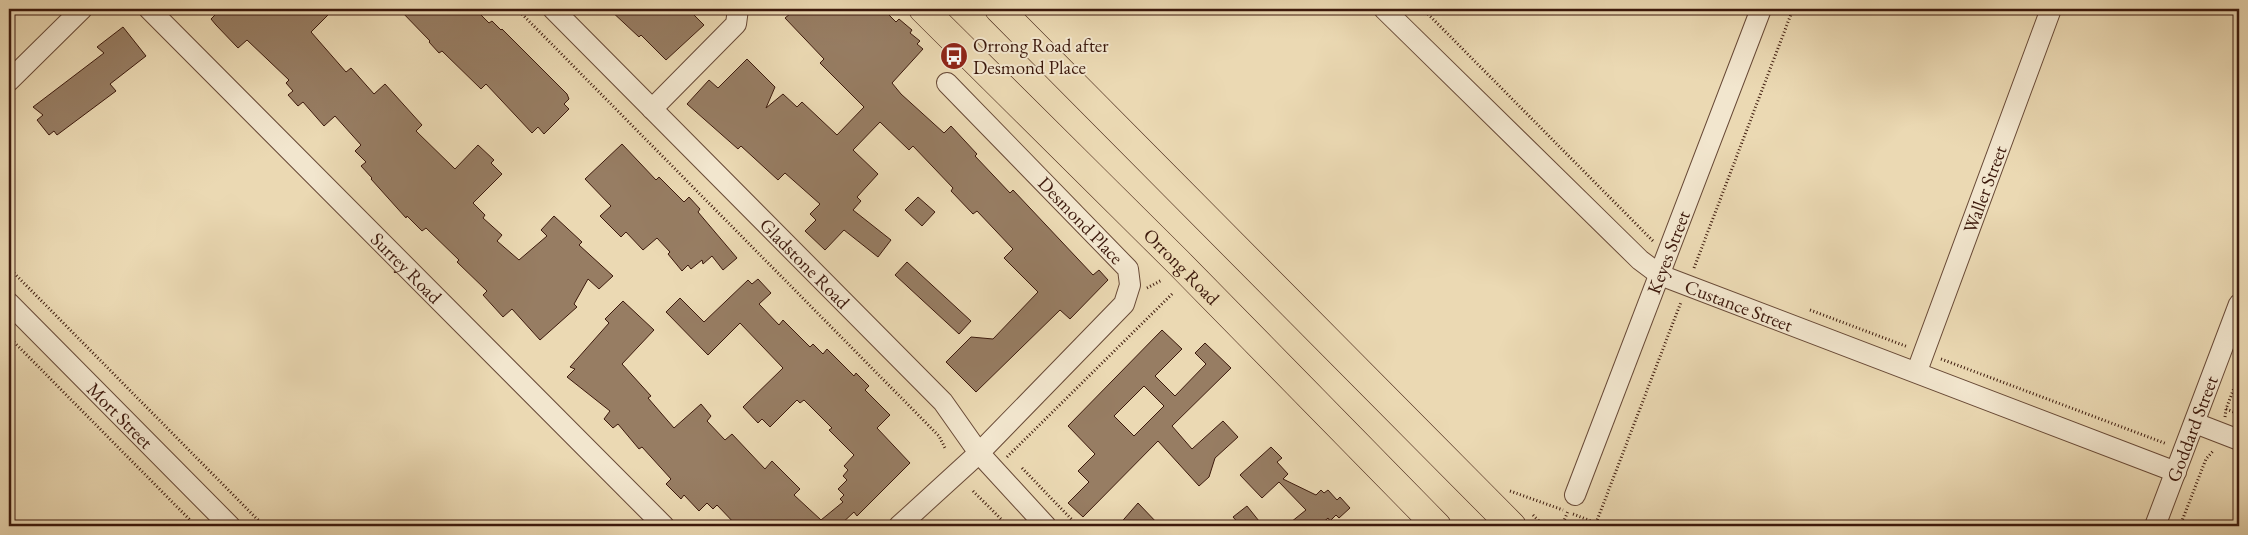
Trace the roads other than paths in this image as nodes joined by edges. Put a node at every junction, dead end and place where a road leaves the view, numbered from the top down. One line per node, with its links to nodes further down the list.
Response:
1 (82, 9): 10 (street)
2 (149, 9): 23 (street, Surrey Road)
3 (553, 9): 12 (street, Gladstone Road)
4 (738, 9): 12 (street)
5 (923, 9): 26 (highway, Orrong Road)
6 (999, 9): 27 (highway)
7 (1384, 9): 13 (street, Custance Street)
8 (1761, 9): 13 (street, Keyes Street)
9 (2052, 9): 16 (street, Waller Street)
10 (9, 81)
11 (947, 83): 19 (street, Desmond Place)
12 (652, 109): 19 (street, Gladstone Road)
13 (1660, 275): 16 (street, Custance Street); 21 (street, Keyes Street)
14 (9, 303): 22 (street, Mort Street)
15 (2239, 304): 17 (street, Goddard Street)
16 (1921, 362): 20 (street, Custance Street)
17 (2195, 423): 18 (street); 20 (street, Goddard Street)
18 (2239, 440)
19 (979, 453): 24 (street, Desmond Place); 25 (street, Gladstone Road)
20 (2176, 472): 28 (street, Goddard Street)
21 (1575, 495)
22 (230, 526)
23 (664, 526)
24 (899, 526)
25 (1046, 526)
26 (1437, 526)
27 (1512, 526)
28 (2155, 526)

